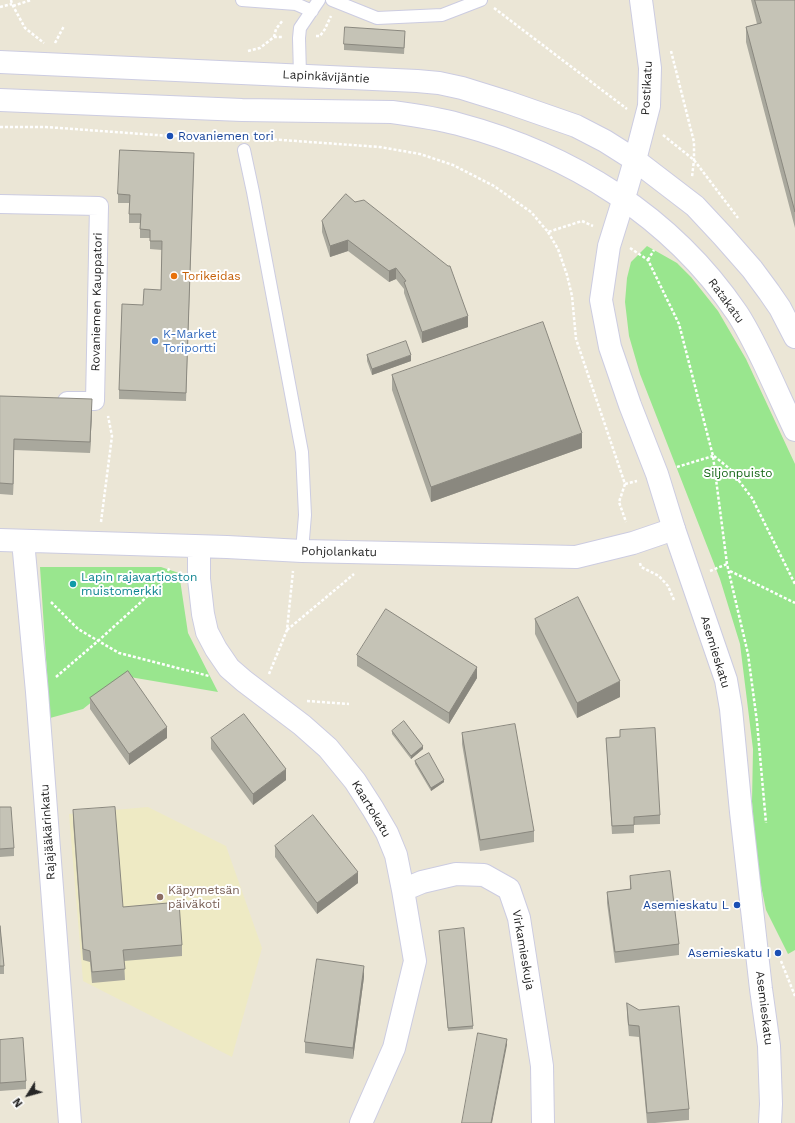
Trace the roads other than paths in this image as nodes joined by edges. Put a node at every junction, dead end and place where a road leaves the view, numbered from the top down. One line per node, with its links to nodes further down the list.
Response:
1 (242, 0): 6 (lane)
2 (319, 0): 6 (lane)
3 (332, 0): 5 (lane)
4 (641, 0): 11 (street, Postikatu)
5 (486, 2)
6 (312, 11): 8 (lane)
7 (0, 62): 8 (street, Lapinkävijäntie)
8 (300, 75): 11 (street, Lapinkävijäntie)
9 (0, 100): 12 (street)
10 (244, 150): 21 (lane)
11 (635, 160): 12 (street, Postikatu); 14 (street)
12 (624, 198): 16 (street, Ratakatu); 17 (street, Asemieskatu)
13 (0, 204): 15 (street, Rovaniemen Kauppatori)
14 (795, 337)
15 (48, 400)
16 (795, 430)
17 (674, 529): 21 (street, Pohjolankatu); 26 (street, Asemieskatu)
18 (0, 540): 19 (street, Pohjolankatu)
19 (24, 541): 20 (street, Pohjolankatu); 23 (street, Rajajääkärinkatu)
20 (198, 546): 21 (street, Pohjolankatu); 22 (street, Kaartokatu)
21 (298, 558)
22 (403, 890): 24 (street, Kaartokatu); 25 (street, Virkamieskuja)
23 (70, 1123)
24 (360, 1123)
25 (543, 1123)
26 (770, 1123)

